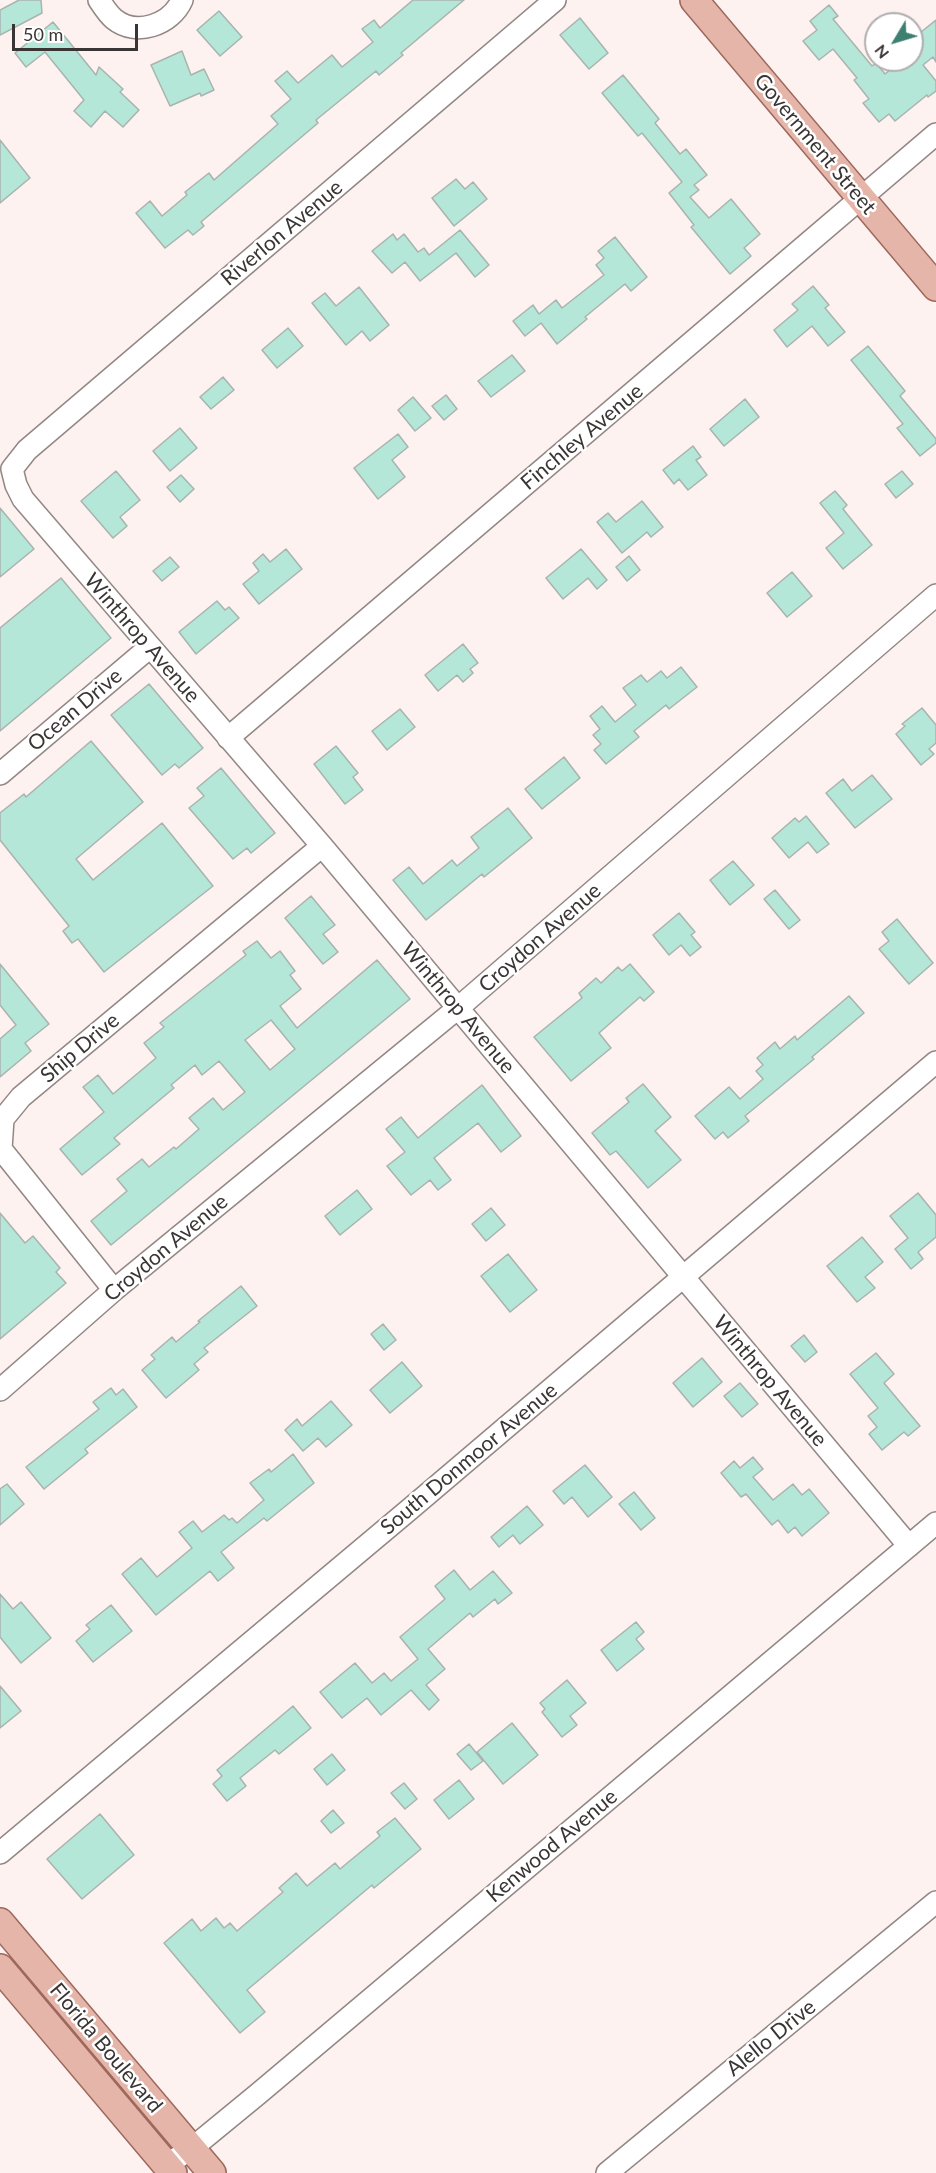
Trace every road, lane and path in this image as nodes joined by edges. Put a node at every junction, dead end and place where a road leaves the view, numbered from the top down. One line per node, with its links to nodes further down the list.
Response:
1 (99, 0): 2 (street)
2 (182, 0)
3 (555, 0): 8 (street, Riverlon Avenue)
4 (694, 0): 6 (main road, Government Street)
5 (936, 134): 6 (street, Finchley Avenue)
6 (860, 197): 7 (main road, Government Street); 11 (street, Finchley Avenue)
7 (936, 287)
8 (12, 469): 10 (street, Winthrop Avenue)
9 (936, 595): 14 (street, Croydon Avenue)
10 (150, 647): 11 (street, Winthrop Avenue); 12 (street, Ocean Drive)
11 (228, 738): 13 (street, Winthrop Avenue)
12 (0, 774)
13 (322, 846): 14 (street, Winthrop Avenue); 17 (street, Ship Drive)
14 (458, 1008): 16 (street, Winthrop Avenue); 17 (street, Croydon Avenue)
15 (936, 1062): 16 (street, South Donmoor Avenue)
16 (684, 1277): 20 (street, Winthrop Avenue); 21 (street, South Donmoor Avenue)
17 (114, 1290): 18 (street, Croydon Avenue)
18 (0, 1390)
19 (936, 1523): 20 (street, Kenwood Avenue)
20 (909, 1546): 25 (street, Kenwood Avenue)
21 (0, 1853)
22 (936, 1902): 28 (street, Alello Drive)
23 (0, 1922): 25 (main road, Florida Boulevard)
24 (0, 1968): 26 (main road, Florida Boulevard)
25 (191, 2149): 26 (street, Kenwood Avenue); 27 (main road, Florida Boulevard)
26 (170, 2169)
27 (212, 2173)
28 (607, 2173)

